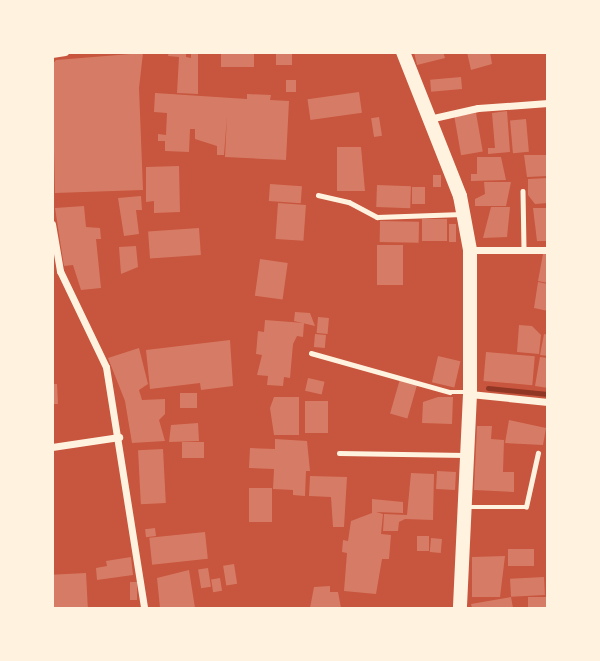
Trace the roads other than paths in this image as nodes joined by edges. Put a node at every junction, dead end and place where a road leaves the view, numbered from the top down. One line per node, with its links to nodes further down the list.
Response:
1 (65, 52): 3 (street)
2 (403, 52): 5 (main road)
3 (52, 54)
4 (548, 103): 5 (street)
5 (429, 119): 8 (main road)
6 (523, 191): 11 (lane)
7 (318, 195): 8 (lane)
8 (465, 214): 10 (main road)
9 (52, 224): 16 (street)
10 (470, 250): 11 (street); 14 (main road)
11 (524, 250): 12 (street)
12 (548, 250)
13 (311, 353): 14 (lane)
14 (470, 393): 15 (street); 20 (main road)
15 (548, 402)
16 (119, 438): 17 (street); 22 (street)
17 (52, 447)
18 (340, 453): 20 (lane)
19 (538, 453): 21 (lane)
20 (467, 455): 21 (main road)
21 (464, 507): 23 (main road)
22 (144, 608)
23 (460, 608)

